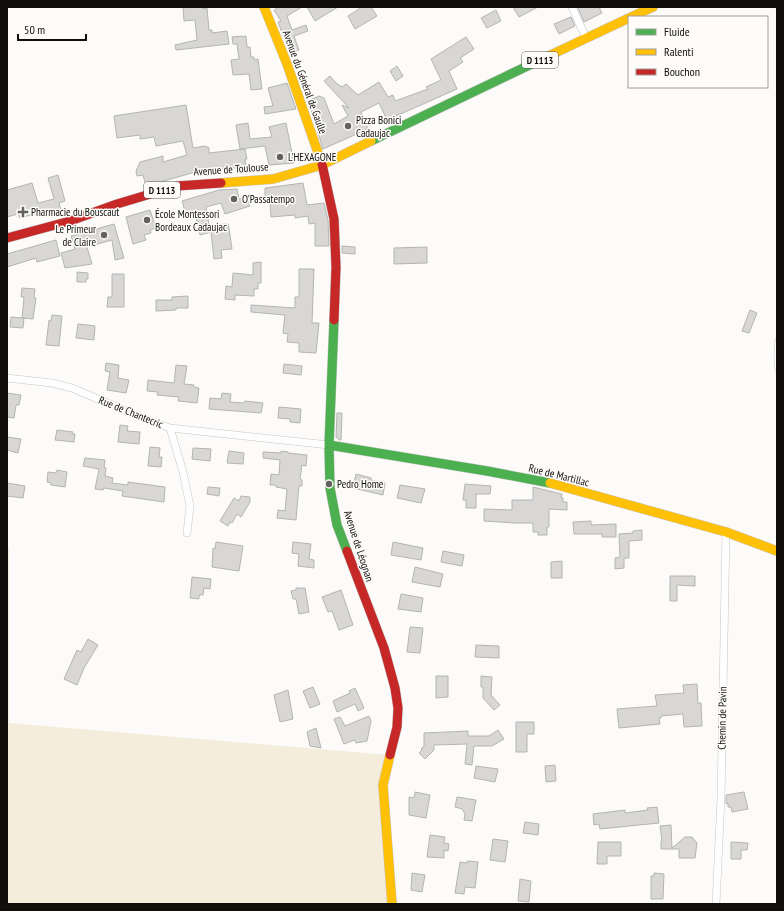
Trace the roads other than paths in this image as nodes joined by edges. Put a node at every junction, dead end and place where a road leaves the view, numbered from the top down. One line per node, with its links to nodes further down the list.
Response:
1 (264, 7): 7 (street, Avenue du Général de Gaulle)
2 (572, 7): 6 (street)
3 (653, 7): 4 (street, D 1113)
4 (634, 16)
5 (628, 19): 6 (street, D 1113)
6 (586, 38): 7 (street, Avenue de Toulouse / D 1113)
7 (322, 165): 8 (street, Avenue de Toulouse / D 1113); 13 (street, Avenue de Léognan)
8 (7, 238)
9 (777, 340): 10 (lane)
10 (777, 370)
11 (7, 378): 12 (street, Rue de Chantecric)
12 (170, 428): 13 (street, Rue de Chantecric); 15 (street)
13 (329, 446): 14 (street, Rue de Martillac); 17 (street, Avenue de Léognan)
14 (726, 532): 16 (street, Rue de Martillac); 18 (street, Chemin de Pavin)
15 (187, 533)
16 (777, 551)
17 (392, 904)
18 (716, 904)

